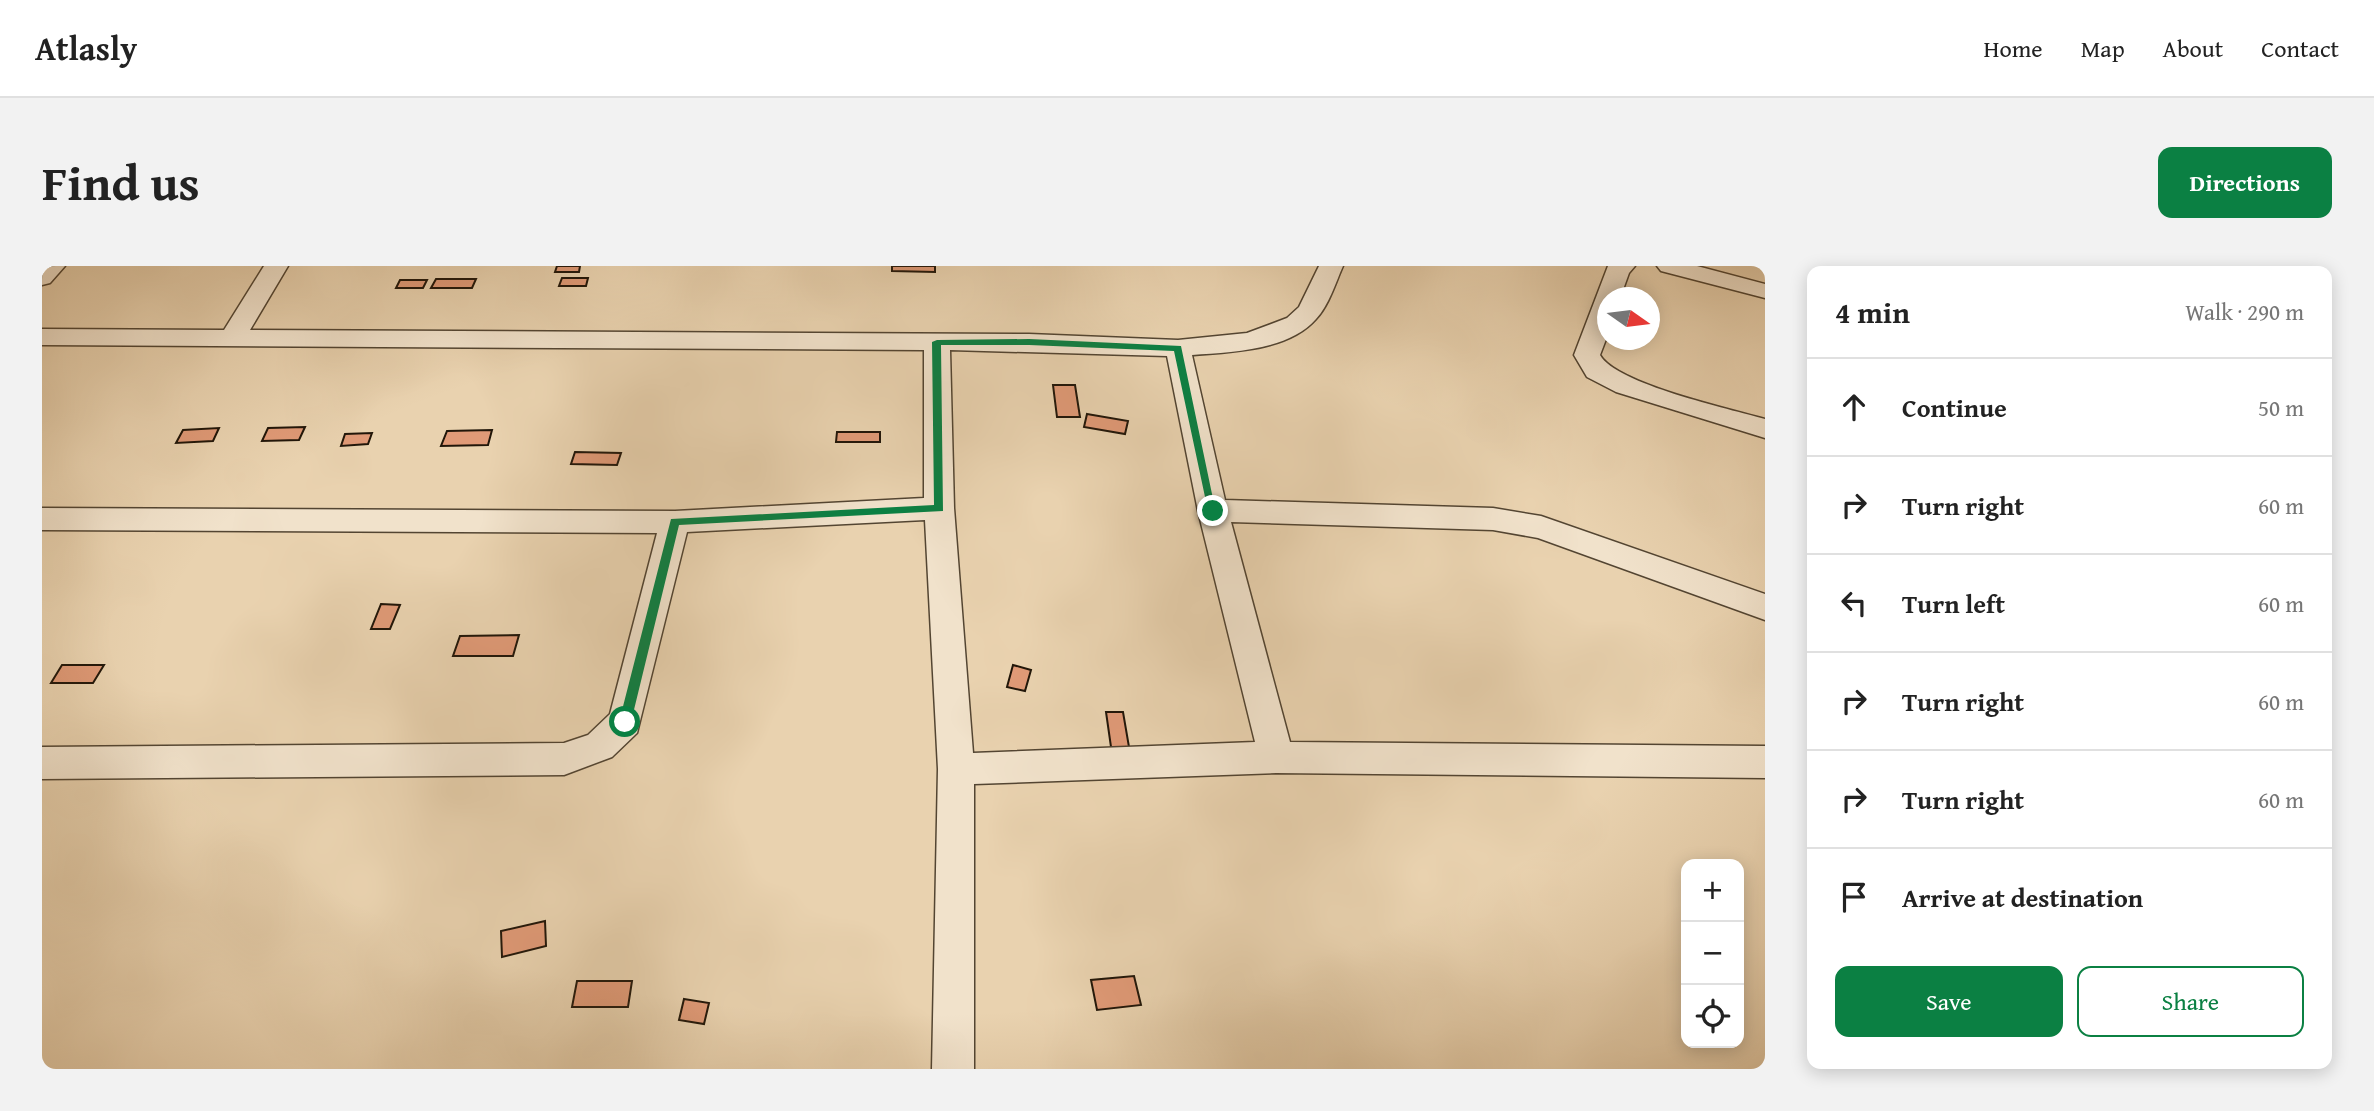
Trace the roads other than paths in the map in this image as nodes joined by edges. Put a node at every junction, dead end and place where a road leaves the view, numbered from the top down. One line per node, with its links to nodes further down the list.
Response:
1 (53, 266): 6 (street)
2 (276, 266): 11 (street)
3 (1331, 266): 13 (street)
4 (1623, 266): 7 (street)
5 (1669, 266): 8 (street)
6 (42, 278)
7 (1612, 287)
8 (1765, 292)
9 (1597, 328): 14 (street)
10 (42, 337): 11 (street)
11 (232, 338): 12 (street)
12 (937, 342): 13 (street); 15 (street)
13 (1178, 348): 16 (street)
14 (1765, 429)
15 (939, 508): 18 (street); 23 (street)
16 (1213, 511): 19 (street); 20 (street)
17 (42, 519): 18 (street)
18 (675, 522): 22 (street)
19 (1765, 607)
20 (1276, 757): 21 (street); 23 (street)
21 (1765, 762)
22 (42, 763)
23 (957, 769): 24 (street)
24 (953, 1069)

